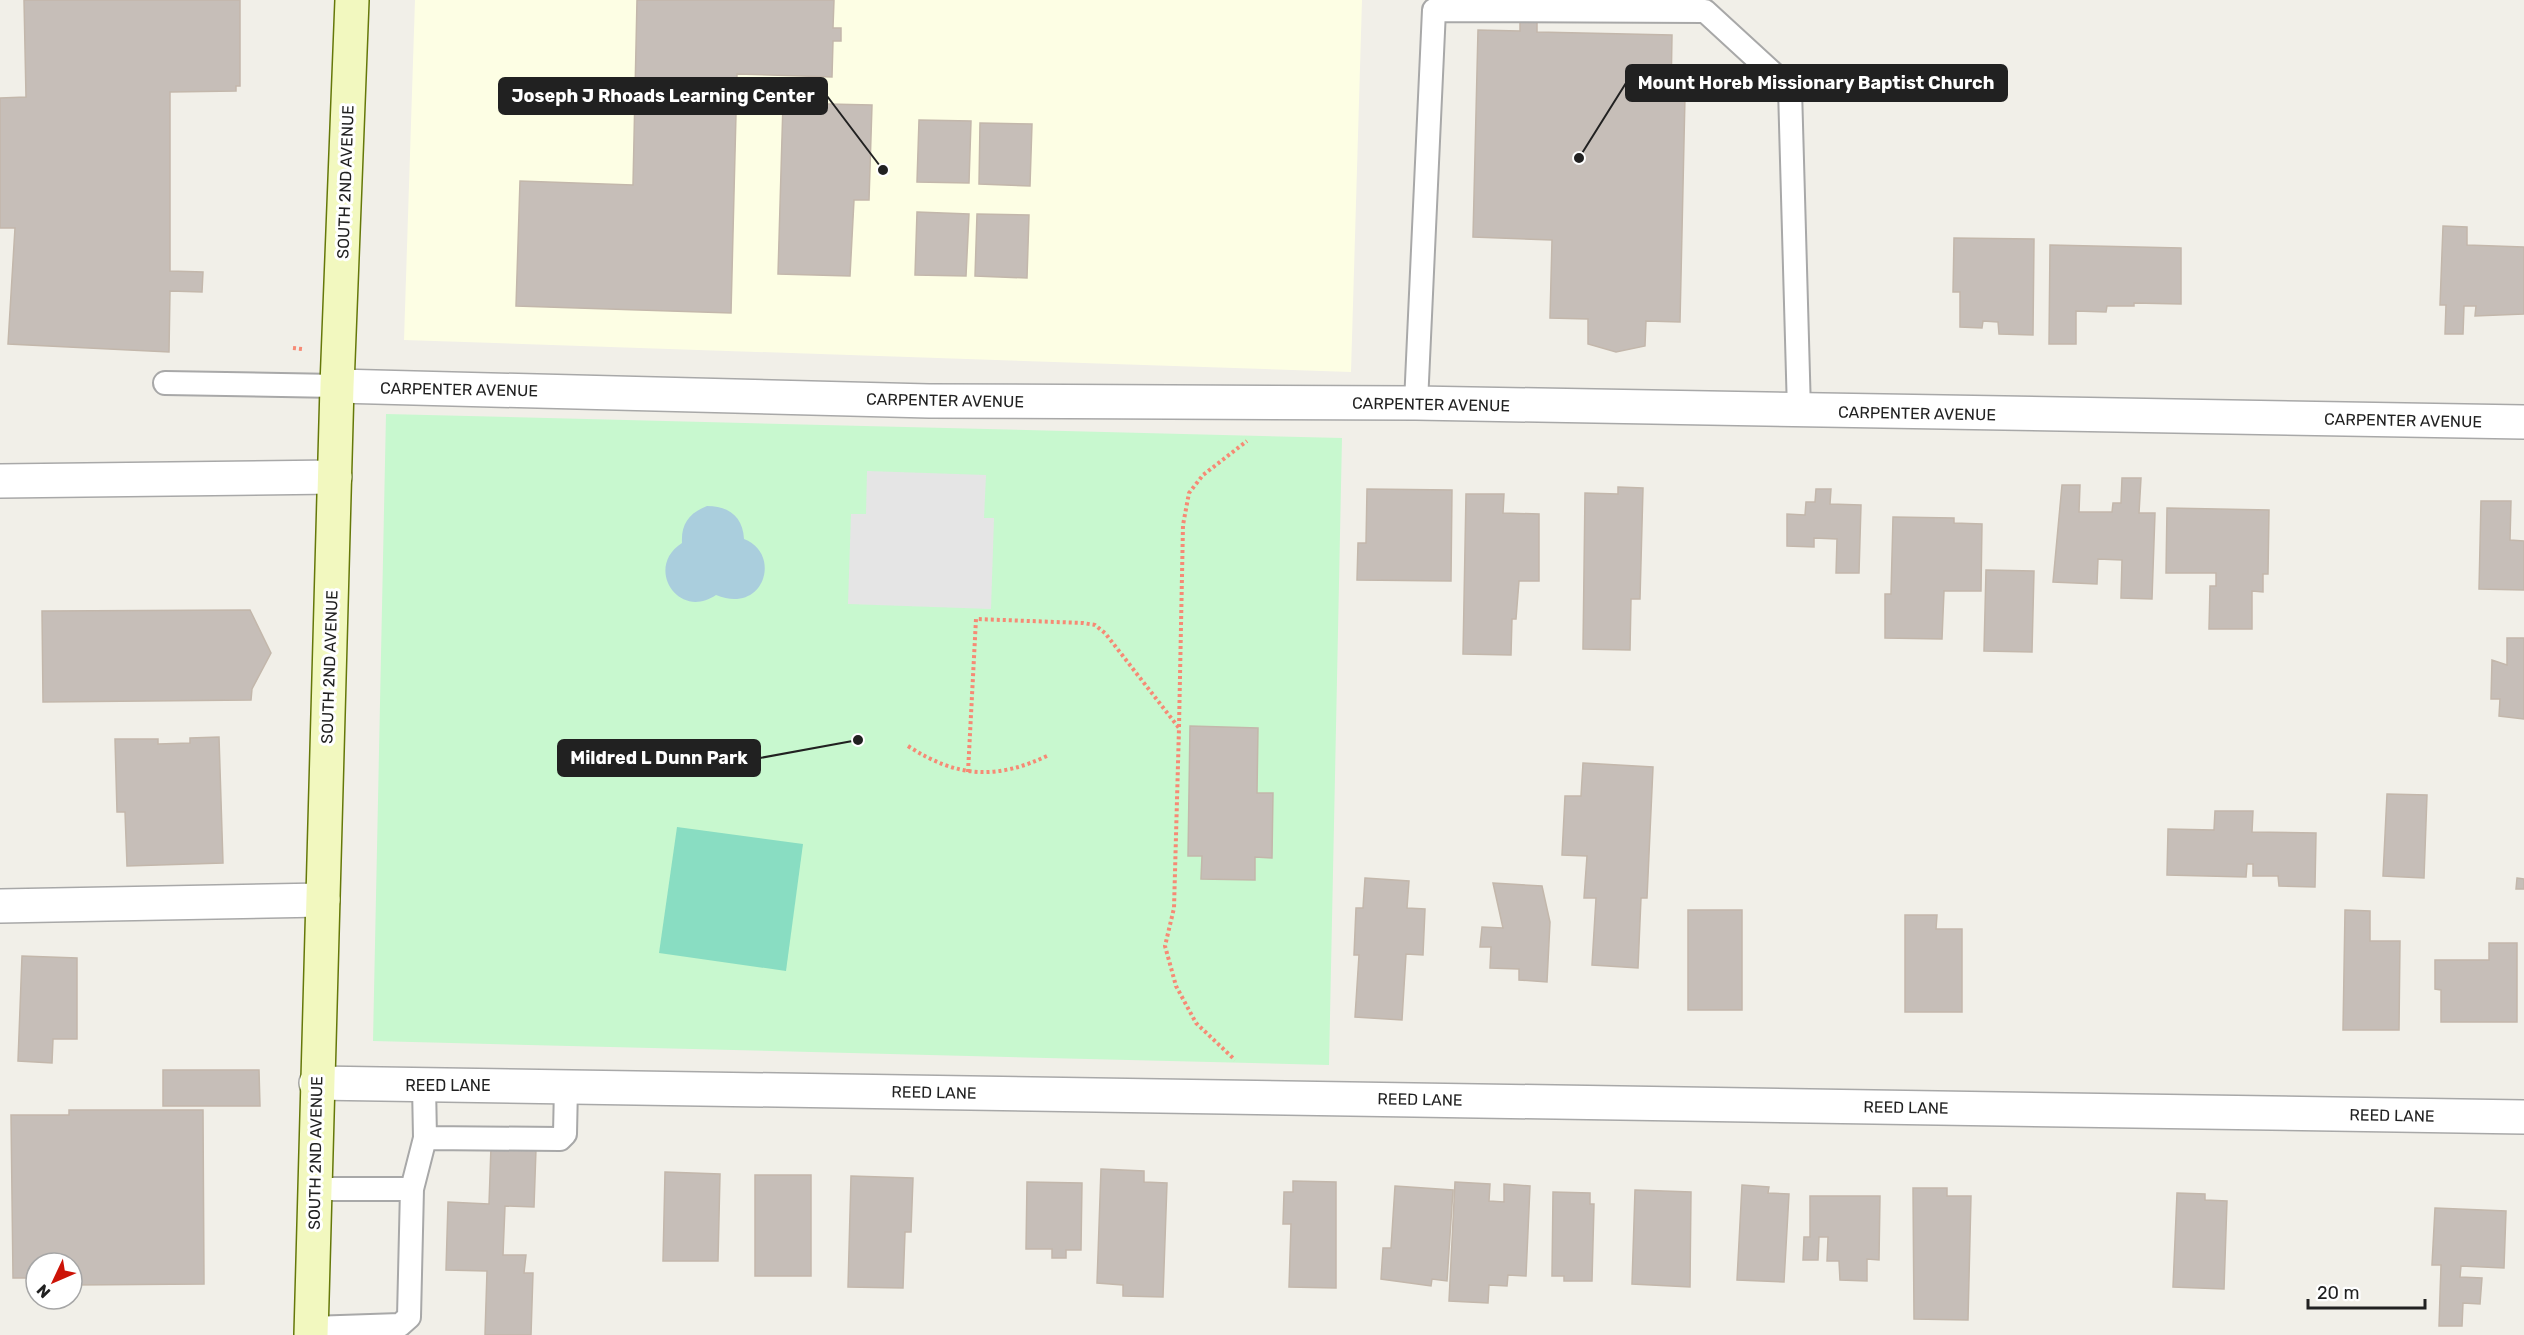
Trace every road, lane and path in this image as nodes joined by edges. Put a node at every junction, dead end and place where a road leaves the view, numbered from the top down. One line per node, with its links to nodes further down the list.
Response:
1 (352, 0): 5 (main road, SOUTH 2ND AVENUE)
2 (293, 348): 3 (path)
3 (303, 349)
4 (165, 383): 5 (lane)
5 (337, 386): 6 (street, CARPENTER AVENUE); 10 (main road, SOUTH 2ND AVENUE)
6 (1416, 403): 7 (street, CARPENTER AVENUE); 7 (lane)
7 (1799, 411): 8 (street, CARPENTER AVENUE)
8 (2524, 422)
9 (1250, 438): 12 (path)
10 (335, 477): 11 (street); 16 (main road, SOUTH 2ND AVENUE)
11 (0, 481)
12 (1179, 728): 15 (path); 18 (path)
13 (908, 746): 15 (path)
14 (1049, 755): 15 (path)
15 (969, 772)
16 (323, 900): 17 (street); 19 (main road, SOUTH 2ND AVENUE)
17 (0, 906)
18 (1243, 1067)
19 (316, 1083): 20 (street, REED LANE); 24 (main road, SOUTH 2ND AVENUE)
20 (424, 1084): 21 (street, REED LANE); 23 (lane)
21 (566, 1086): 22 (street, REED LANE); 23 (lane)
22 (2524, 1117)
23 (425, 1138): 25 (lane)
24 (314, 1189): 25 (lane); 26 (main road, SOUTH 2ND AVENUE)
25 (412, 1189): 26 (lane)
26 (311, 1331)

